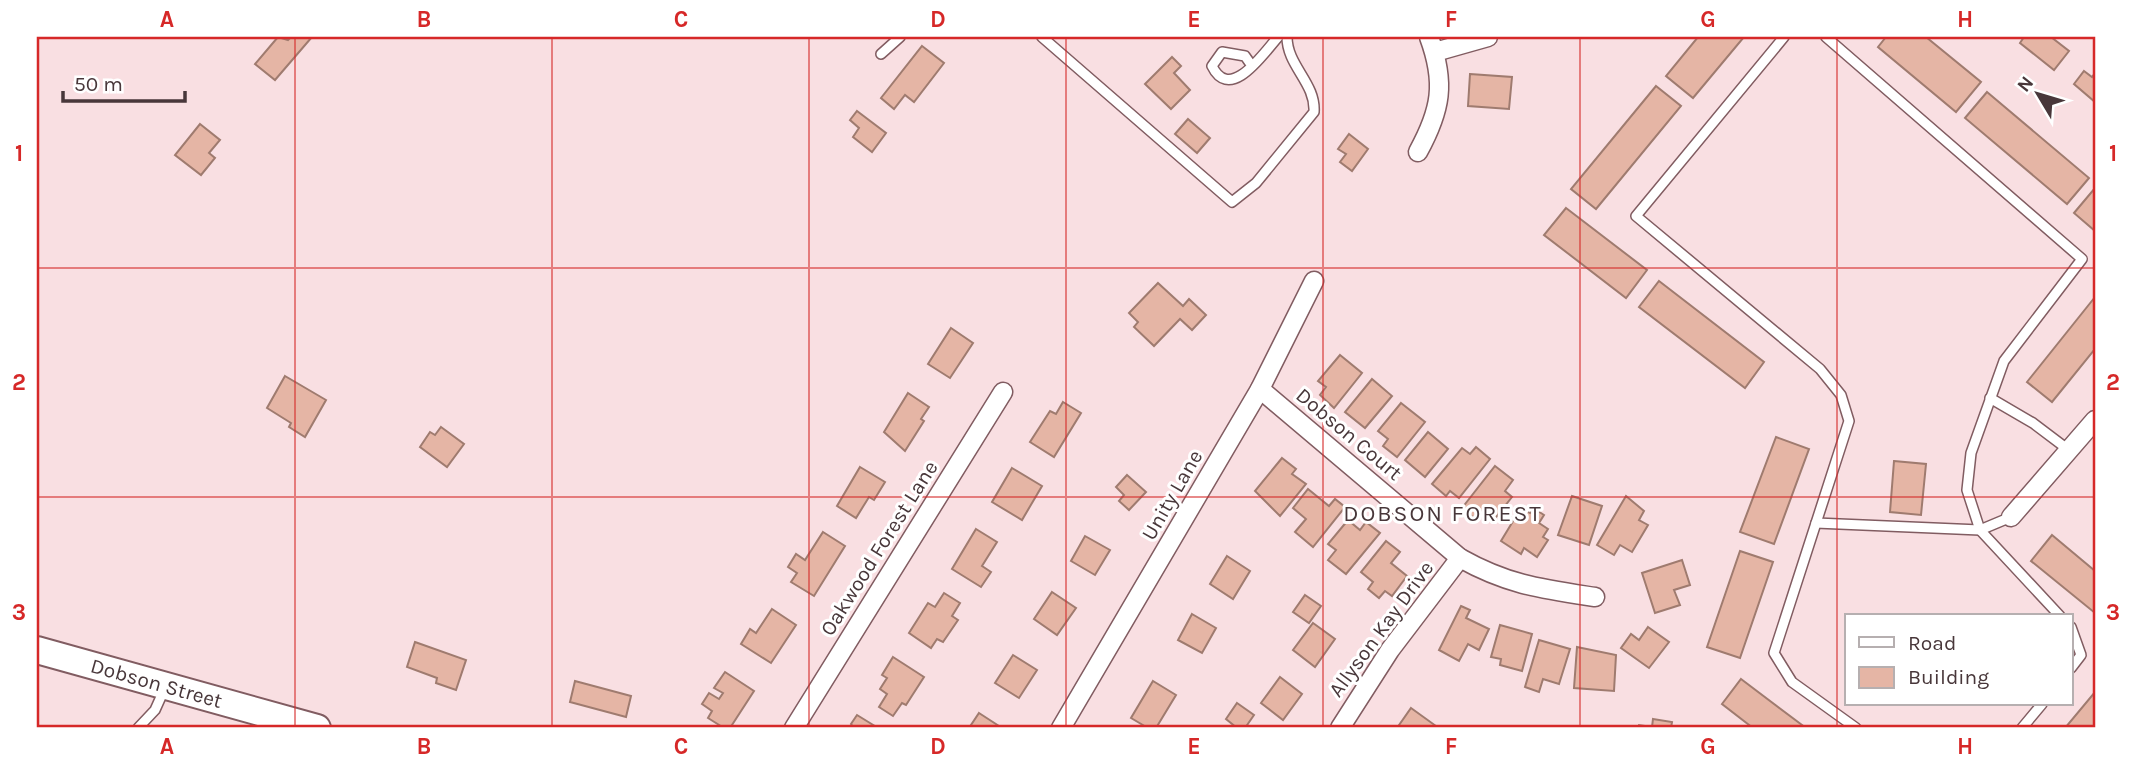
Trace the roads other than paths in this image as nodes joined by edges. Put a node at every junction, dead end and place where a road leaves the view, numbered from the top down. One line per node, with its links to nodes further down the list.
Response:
1 (900, 37): 9 (lane)
2 (1042, 37): 4 (lane)
3 (1278, 37): 10 (lane)
4 (1287, 37)
5 (1488, 37): 8 (street)
6 (1784, 37): 19 (lane)
7 (1826, 37): 15 (lane)
8 (1432, 45): 11 (street)
9 (881, 54)
10 (1252, 66)
11 (1418, 152)
12 (1314, 281): 13 (street, Unity Lane)
13 (1261, 389): 21 (street, Dobson Court); 32 (street, Unity Lane)
14 (1003, 392): 31 (street, Oakwood Forest Lane)
15 (1990, 398): 17 (lane); 20 (lane)
16 (2095, 420): 17 (street)
17 (2070, 451): 18 (street)
18 (2011, 517): 20 (lane)
19 (1816, 523): 20 (lane); 34 (lane)
20 (1980, 530): 23 (lane)
21 (1460, 558): 22 (street, Dobson Court); 33 (street, Allyson Kay Drive)
22 (1595, 597)
23 (2058, 614)
24 (2072, 630): 26 (lane)
25 (37, 650): 27 (street, Dobson Street)
26 (2072, 667)
27 (165, 687): 29 (lane); 30 (street, Dobson Street)
28 (2040, 706): 35 (lane)
29 (138, 728)
30 (317, 728)
31 (794, 728)
32 (1061, 728)
33 (1340, 728)
34 (1856, 728)
35 (2022, 728)

